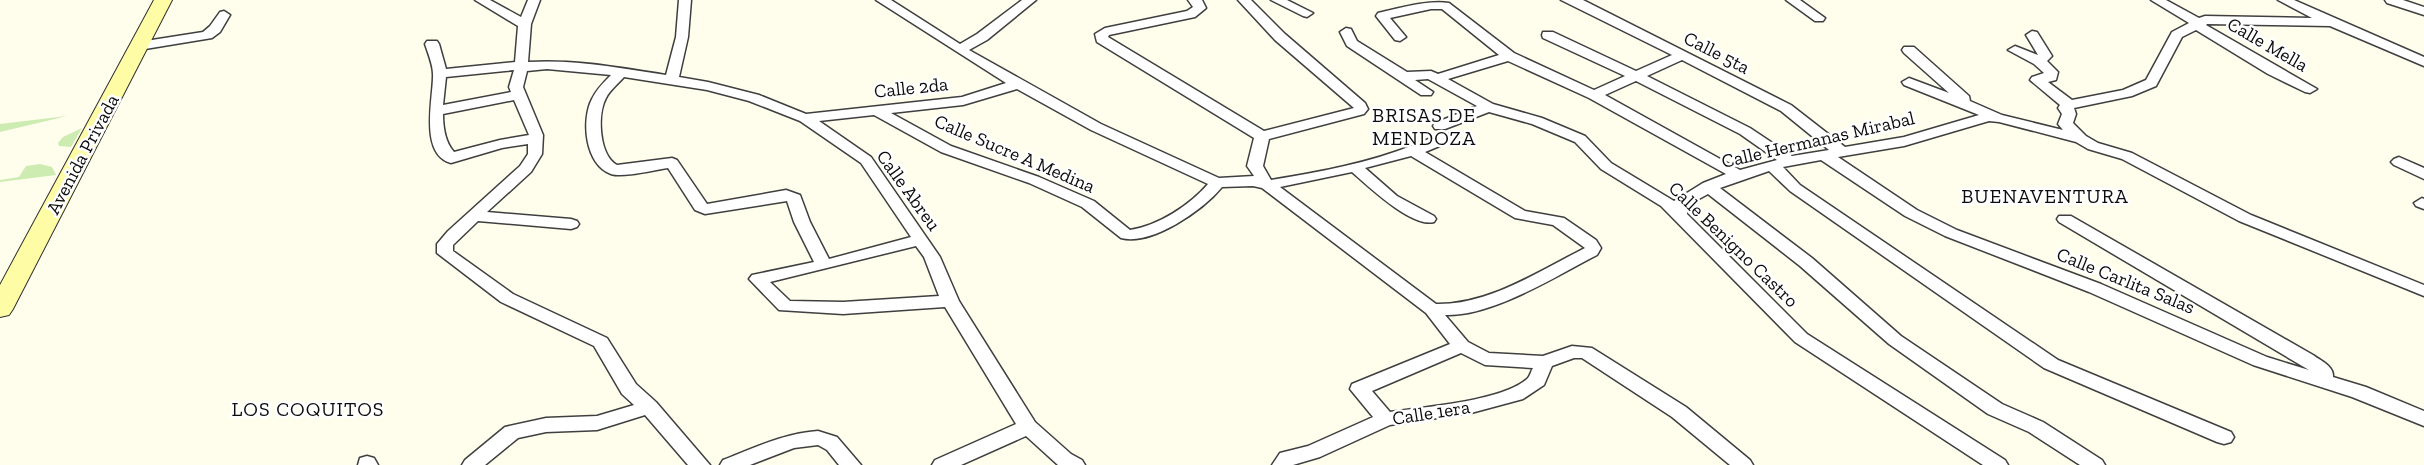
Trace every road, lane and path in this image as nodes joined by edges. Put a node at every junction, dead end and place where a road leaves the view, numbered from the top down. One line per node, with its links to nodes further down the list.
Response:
1 (163, 0): 28 (main road, Avenida Privada)
2 (481, 0): 21 (street)
3 (534, 0): 21 (street)
4 (685, 0): 42 (street)
5 (882, 0): 29 (street)
6 (1030, 0): 29 (street)
7 (1194, 0): 56 (street)
8 (1244, 0): 56 (street)
9 (1277, 0): 17 (street)
10 (1593, 0): 15 (street)
11 (1792, 0): 19 (street)
12 (2157, 0): 22 (street, Calle Mella)
13 (2284, 0): 20 (street)
14 (2391, 0): 16 (street)
15 (1572, 1): 32 (street, Calle 5ta)
16 (2424, 11)
17 (1307, 13)
18 (224, 15): 28 (street)
19 (1819, 18)
20 (2330, 22): 22 (street); 35 (street)
21 (525, 24): 36 (street)
22 (2197, 25): 45 (street, Calle Mella); 50 (street)
23 (1346, 32): 39 (street)
24 (1548, 35): 41 (street)
25 (2032, 35): 34 (street)
26 (1400, 37): 33 (street)
27 (432, 44): 38 (street)
28 (139, 46): 79 (main road, Avenida Privada)
29 (961, 49): 44 (street)
30 (1909, 50): 49 (street)
31 (2015, 50): 34 (street)
32 (1683, 55): 41 (street); 60 (street, Calle 5ta)
33 (1509, 56): 40 (street); 47 (street)
34 (2039, 61): 50 (street)
35 (2424, 62)
36 (521, 66): 37 (street, Calle Abreu); 38 (street, Calle Abreu); 48 (street)
37 (620, 72): 42 (street, Calle Abreu); 77 (street)
38 (440, 74): 52 (street)
39 (1404, 76): 40 (street); 46 (street)
40 (1434, 76): 51 (street, Calle Benigno Castro)
41 (1637, 77): 47 (street); 61 (street)
42 (672, 79): 54 (street, Calle Abreu)
43 (1909, 82): 49 (street)
44 (1018, 84): 53 (street, Calle 2da); 67 (street)
45 (2310, 89)
46 (1426, 92)
47 (1594, 95): 65 (street)
48 (520, 96): 52 (street); 57 (street)
49 (1968, 104): 55 (street)
50 (2069, 105): 58 (street)
51 (1488, 107): 59 (street); 71 (street, Calle Benigno Castro)
52 (436, 111): 57 (street)
53 (877, 111): 54 (street, Calle 2da); 75 (street, Calle Sucre A Medina)
54 (805, 118): 76 (street, Calle Abreu)
55 (2000, 118): 58 (street); 60 (street, Calle Hermanas Mirabal)
56 (1262, 136): 68 (street)
57 (536, 138): 70 (street)
58 (2081, 139): 78 (street)
59 (1413, 151): 64 (street); 81 (street)
60 (1832, 153): 61 (street, Calle Hermanas Mirabal); 84 (street, Calle Carlita Salas)
61 (1790, 162): 63 (street, Calle Hermanas Mirabal)
62 (2399, 162): 66 (street)
63 (1772, 166): 65 (street, Calle Hermanas Mirabal); 89 (street)
64 (1356, 168): 68 (street); 72 (street)
65 (1737, 174): 69 (street, Calle Hermanas Mirabal)
66 (2424, 174)
67 (1217, 183): 68 (street); 75 (street)
68 (1267, 185): 81 (street)
69 (1708, 186): 71 (street, Calle Hermanas Mirabal); 99 (street)
70 (474, 216): 74 (street); 85 (street)
71 (1678, 216): 98 (street, Calle Benigno Castro)
72 (1428, 219)
73 (2065, 219): 84 (street)
74 (571, 224)
75 (1133, 235)
76 (920, 240): 77 (street); 80 (street, Calle Abreu)
77 (824, 265): 80 (street)
78 (2424, 291)
79 (3, 297)
80 (950, 301): 88 (street, Calle Abreu)
81 (1432, 309): 82 (street)
82 (1462, 346): 83 (street); 86 (street)
83 (1544, 362): 86 (street, Calle 1era); 97 (street)
84 (2323, 380): 87 (street, Calle Carlita Salas)
85 (649, 407): 90 (street); 91 (street)
86 (1386, 419): 96 (street, Calle 1era)
87 (2424, 419)
88 (1028, 428): 94 (street); 95 (street, Calle Abreu)
89 (2224, 437)
90 (472, 465)
91 (700, 465)
92 (730, 465): 93 (street)
93 (851, 465)
94 (942, 465)
95 (1075, 465)
96 (1282, 465)
97 (1743, 465)
98 (1998, 465)
99 (2095, 465)

